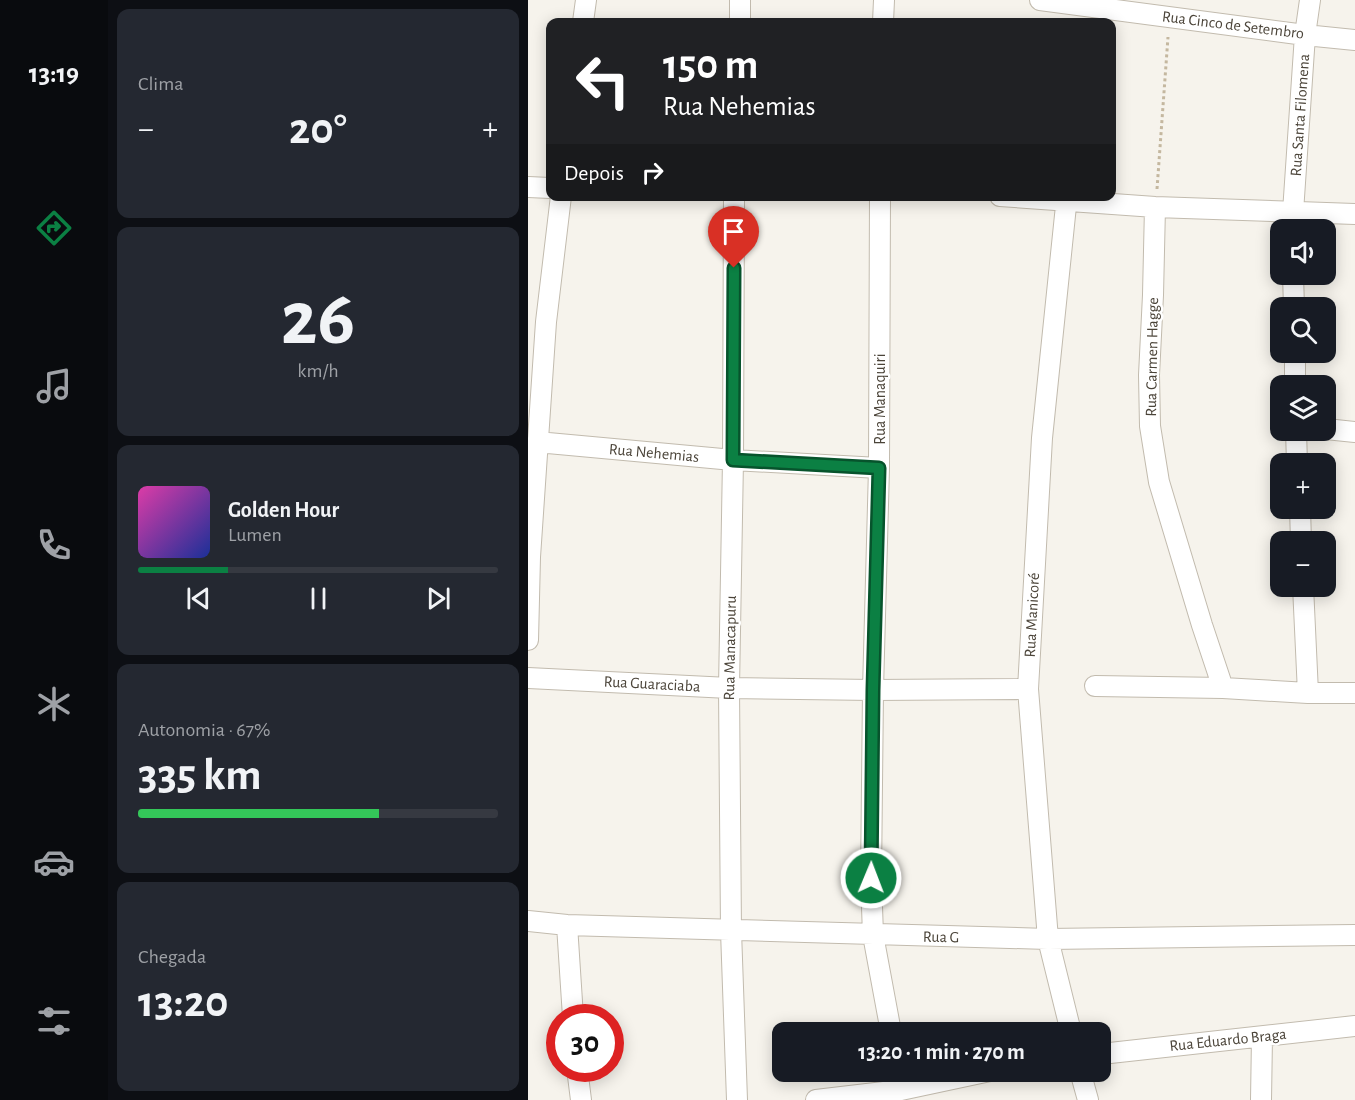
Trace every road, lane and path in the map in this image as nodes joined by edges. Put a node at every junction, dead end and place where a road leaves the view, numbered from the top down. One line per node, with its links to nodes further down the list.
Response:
1 (586, 0): 8 (street)
2 (740, 0): 9 (street)
3 (884, 0): 10 (street)
4 (1040, 0): 6 (street, Rua Cinco de Setembro)
5 (1310, 0): 11 (street, Rua Santa Filomena)
6 (1086, 15): 7 (street, Rua Cinco de Setembro)
7 (1170, 17): 11 (street, Rua Cinco de Setembro); 20 (path)
8 (584, 18)
9 (740, 18)
10 (883, 18)
11 (1305, 35): 12 (street, Rua Cinco de Setembro); 23 (street, Rua Santa Filomena)
12 (1355, 40)
13 (528, 187): 14 (street)
14 (546, 188)
15 (560, 201): 27 (street)
16 (734, 201): 28 (street, Rua Manacapuru)
17 (880, 201): 29 (street, Rua Manaquiri)
18 (1066, 201): 36 (street, Rua Manicoré)
19 (1088, 201): 20 (street)
20 (1155, 207): 22 (street); 35 (street, Rua Carmen Hagge)
21 (1355, 214): 24 (street)
22 (1273, 219)
23 (1293, 219)
24 (1311, 219)
25 (1336, 430): 26 (street)
26 (1355, 432)
27 (537, 442): 28 (street, Rua Nehemias); 31 (street)
28 (733, 460): 29 (street, Rua Nehemias); 34 (street, Rua Manacapuru)
29 (879, 468): 37 (street, Rua Manaquiri)
30 (1304, 597): 38 (street)
31 (528, 640)
32 (528, 678): 34 (street, Rua Guaraciaba)
33 (1095, 686): 35 (street)
34 (729, 688): 37 (street, Rua Guaraciaba); 42 (street, Rua Manacapuru)
35 (1223, 688): 38 (street)
36 (1028, 689): 37 (street, Rua Guaraciaba); 45 (street, Rua Manicoré)
37 (873, 690): 43 (street, Rua Manaquiri)
38 (1308, 693): 39 (street)
39 (1355, 693)
40 (528, 921): 41 (street, Rua G)
41 (567, 925): 42 (street, Rua G); 46 (street)
42 (731, 930): 43 (street, Rua G); 57 (street, Rua Manacapuru)
43 (873, 935): 45 (street, Rua G); 47 (street, Rua Manaquiri)
44 (1355, 935): 45 (street, Rua G)
45 (1048, 939): 48 (street, Rua Manicoré)
46 (572, 1004)
47 (889, 1022)
48 (1069, 1022)
49 (1355, 1026): 50 (street, Rua Eduardo Braga)
50 (1262, 1037): 51 (street, Rua Eduardo Braga); 60 (street)
51 (1111, 1053)
52 (579, 1082): 56 (street)
53 (929, 1082): 55 (street)
54 (1083, 1082): 59 (street)
55 (901, 1087): 58 (street)
56 (581, 1100)
57 (737, 1100)
58 (816, 1100)
59 (1088, 1100)
60 (1261, 1100)

